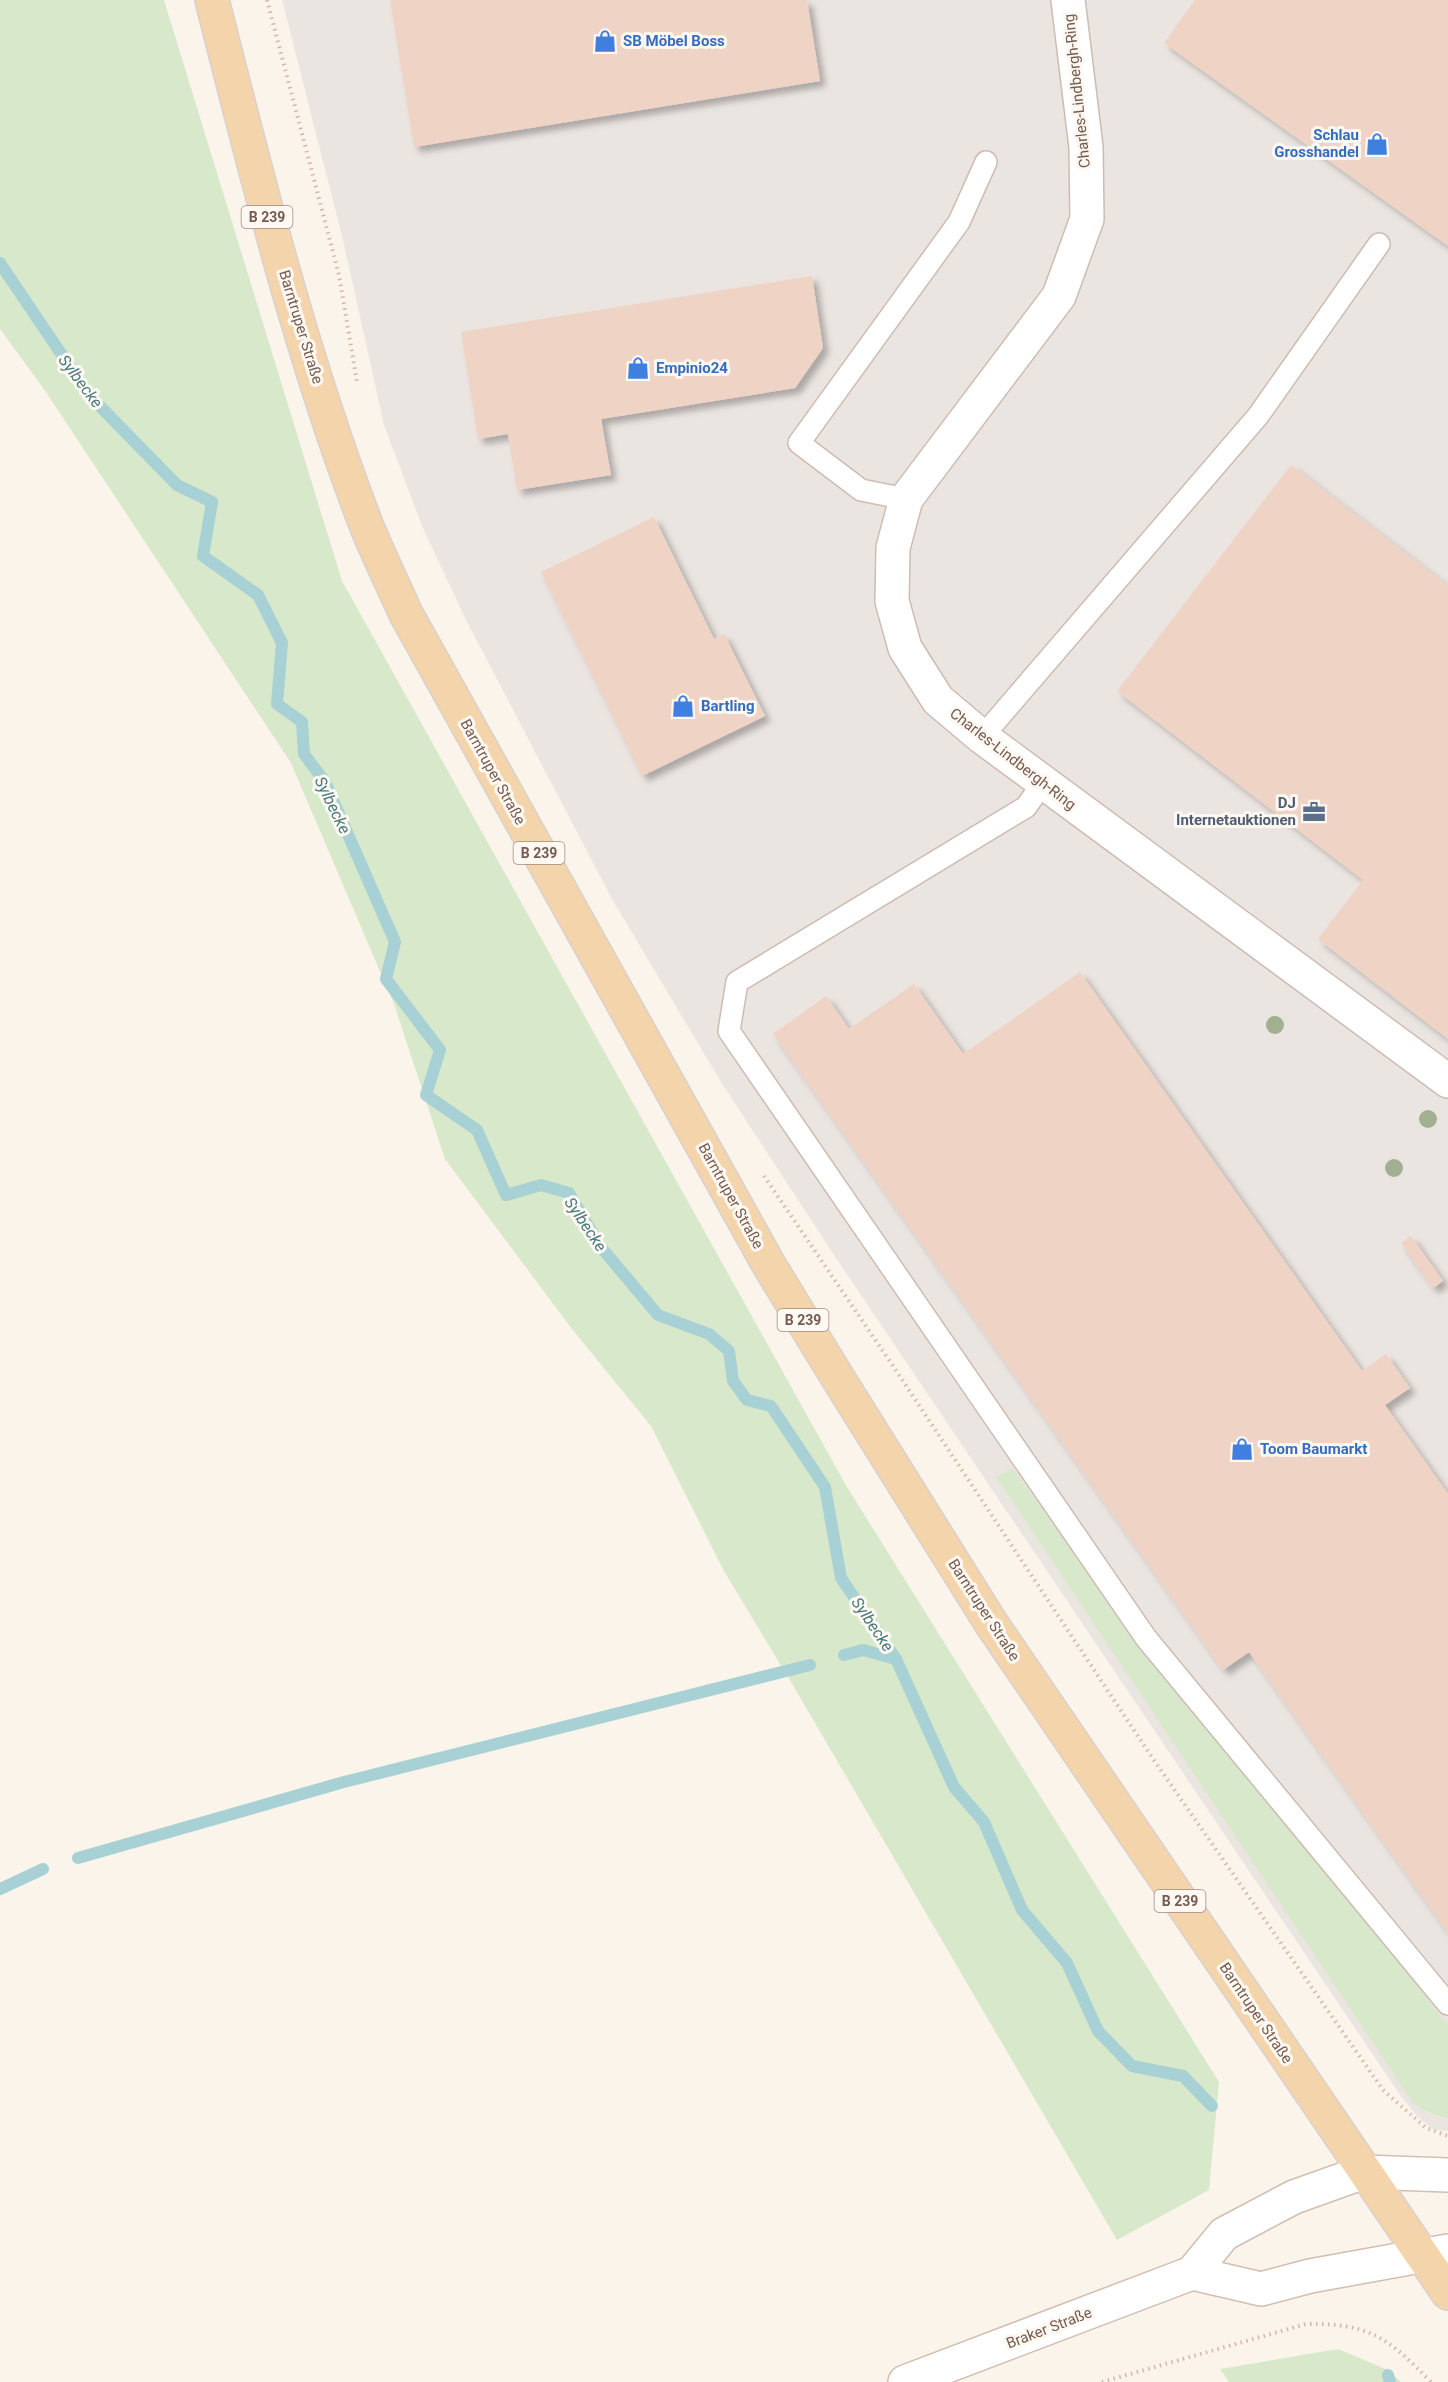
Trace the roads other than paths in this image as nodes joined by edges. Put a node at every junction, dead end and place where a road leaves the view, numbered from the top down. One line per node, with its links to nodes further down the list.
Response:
1 (212, 0): 10 (main road, Barntruper Straße / B 239)
2 (1068, 0): 5 (street, Charles-Lindbergh-Ring)
3 (986, 162): 5 (lane)
4 (1379, 244): 6 (lane)
5 (906, 499): 6 (street, Charles-Lindbergh-Ring)
6 (982, 737): 7 (street, Charles-Lindbergh-Ring)
7 (1043, 783): 8 (street, Charles-Lindbergh-Ring); 9 (lane)
8 (1448, 1081)
9 (1448, 2004)
10 (1364, 2172): 11 (street); 12 (main road, Barntruper Straße / B 239); 13 (street, Braker Straße)
11 (1448, 2175)
12 (1435, 2252): 13 (street); 14 (main road, Barntruper Straße / B 239)
13 (1192, 2273): 15 (street, Braker Straße)
14 (1448, 2293)
15 (905, 2382)

